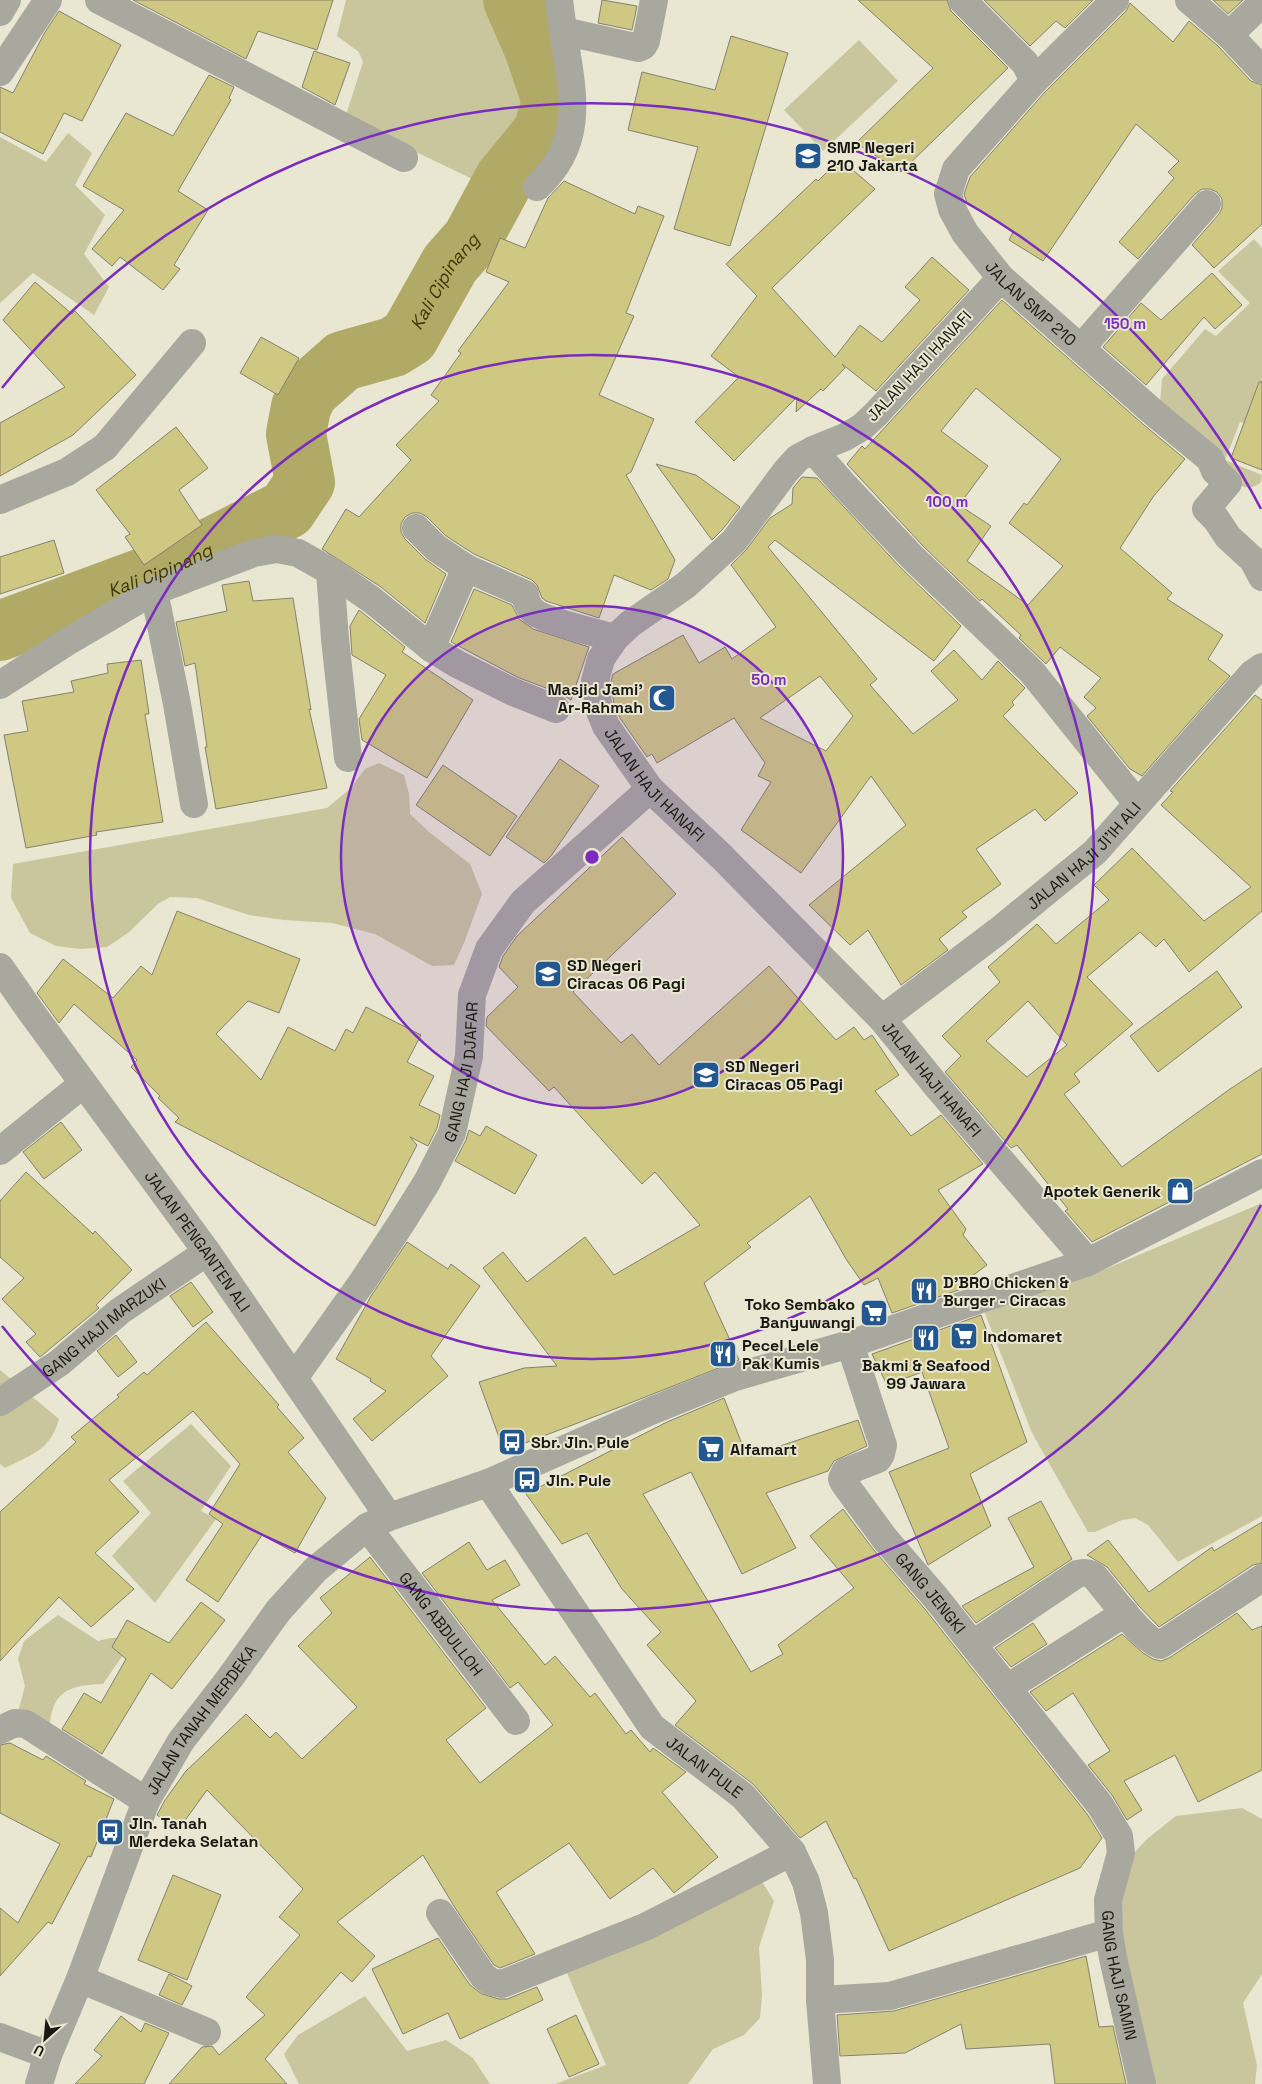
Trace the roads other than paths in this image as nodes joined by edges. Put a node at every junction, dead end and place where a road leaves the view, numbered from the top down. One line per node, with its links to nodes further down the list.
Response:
1 (7, 0): 10 (street)
2 (48, 0): 14 (street)
3 (99, 0): 16 (street)
4 (559, 0): 11 (street)
5 (654, 0): 11 (street)
6 (962, 0): 15 (street)
7 (1115, 0): 15 (street, JALAN SMP 210)
8 (1189, 0): 12 (street)
9 (1262, 3): 12 (street)
10 (0, 12)
11 (563, 31): 17 (street)
12 (1229, 35): 13 (street)
13 (1262, 70)
14 (0, 72)
15 (1034, 81): 19 (street, JALAN SMP 210)
16 (404, 158)
17 (538, 187)
18 (1207, 204): 21 (street)
19 (1001, 278): 21 (street, JALAN SMP 210); 22 (street, JALAN HAJI HANAFI)
20 (192, 343): 23 (street)
21 (1081, 348): 27 (street, JALAN SMP 210)
22 (814, 450): 29 (street, JALAN HAJI HANAFI); 36 (street)
23 (0, 500)
24 (416, 528): 25 (street)
25 (466, 568): 29 (street); 30 (street)
26 (330, 571): 28 (street); 30 (street); 34 (street)
27 (1262, 577)
28 (154, 591): 32 (street); 37 (street)
29 (615, 638): 35 (street, JALAN HAJI HANAFI)
30 (431, 648): 33 (street)
31 (1262, 667): 36 (street, JALAN HAJI JI'IH ALI)
32 (0, 685)
33 (556, 709)
34 (348, 758)
35 (650, 789): 39 (street, JALAN HAJI HANAFI); 46 (street, GANG HAJI DJAFAR)
36 (1137, 803): 39 (street, JALAN HAJI JI'IH ALI)
37 (194, 804)
38 (0, 968): 40 (street, JALAN PENGANTEN ALI)
39 (882, 1019): 44 (street, JALAN HAJI HANAFI)
40 (83, 1084): 41 (street); 43 (street, JALAN PENGANTEN ALI)
41 (0, 1150)
42 (1262, 1173): 44 (street)
43 (207, 1252): 46 (street, JALAN PENGANTEN ALI); 47 (street, GANG HAJI MARZUKI)
44 (1088, 1262): 45 (street)
45 (850, 1344): 48 (street); 52 (street, GANG JENGKI)
46 (294, 1378): 49 (street, JALAN PENGANTEN ALI)
47 (0, 1402)
48 (488, 1484): 49 (street); 58 (street, JALAN PULE)
49 (378, 1522): 54 (street, GANG ABDULLOH); 56 (street, JALAN TANAH MERDEKA)
50 (1262, 1578): 51 (street)
51 (1125, 1614): 52 (street); 53 (street)
52 (973, 1644): 53 (street, GANG JENGKI)
53 (1007, 1688): 57 (street, GANG JENGKI)
54 (516, 1721)
55 (0, 1730): 56 (street)
56 (146, 1801): 61 (street, JALAN TANAH MERDEKA)
57 (1119, 1836): 60 (street, GANG HAJI SAMIN)
58 (792, 1852): 59 (street); 62 (street, JALAN PULE)
59 (440, 1913)
60 (1109, 1933): 62 (street); 68 (street, GANG HAJI SAMIN)
61 (80, 1979): 63 (street); 65 (street, JALAN TANAH MERDEKA)
62 (820, 2000): 67 (street, JALAN PULE)
63 (207, 2032)
64 (0, 2038): 65 (street)
65 (48, 2055): 66 (street, JALAN TANAH MERDEKA)
66 (39, 2084)
67 (827, 2084)
68 (1142, 2084)

